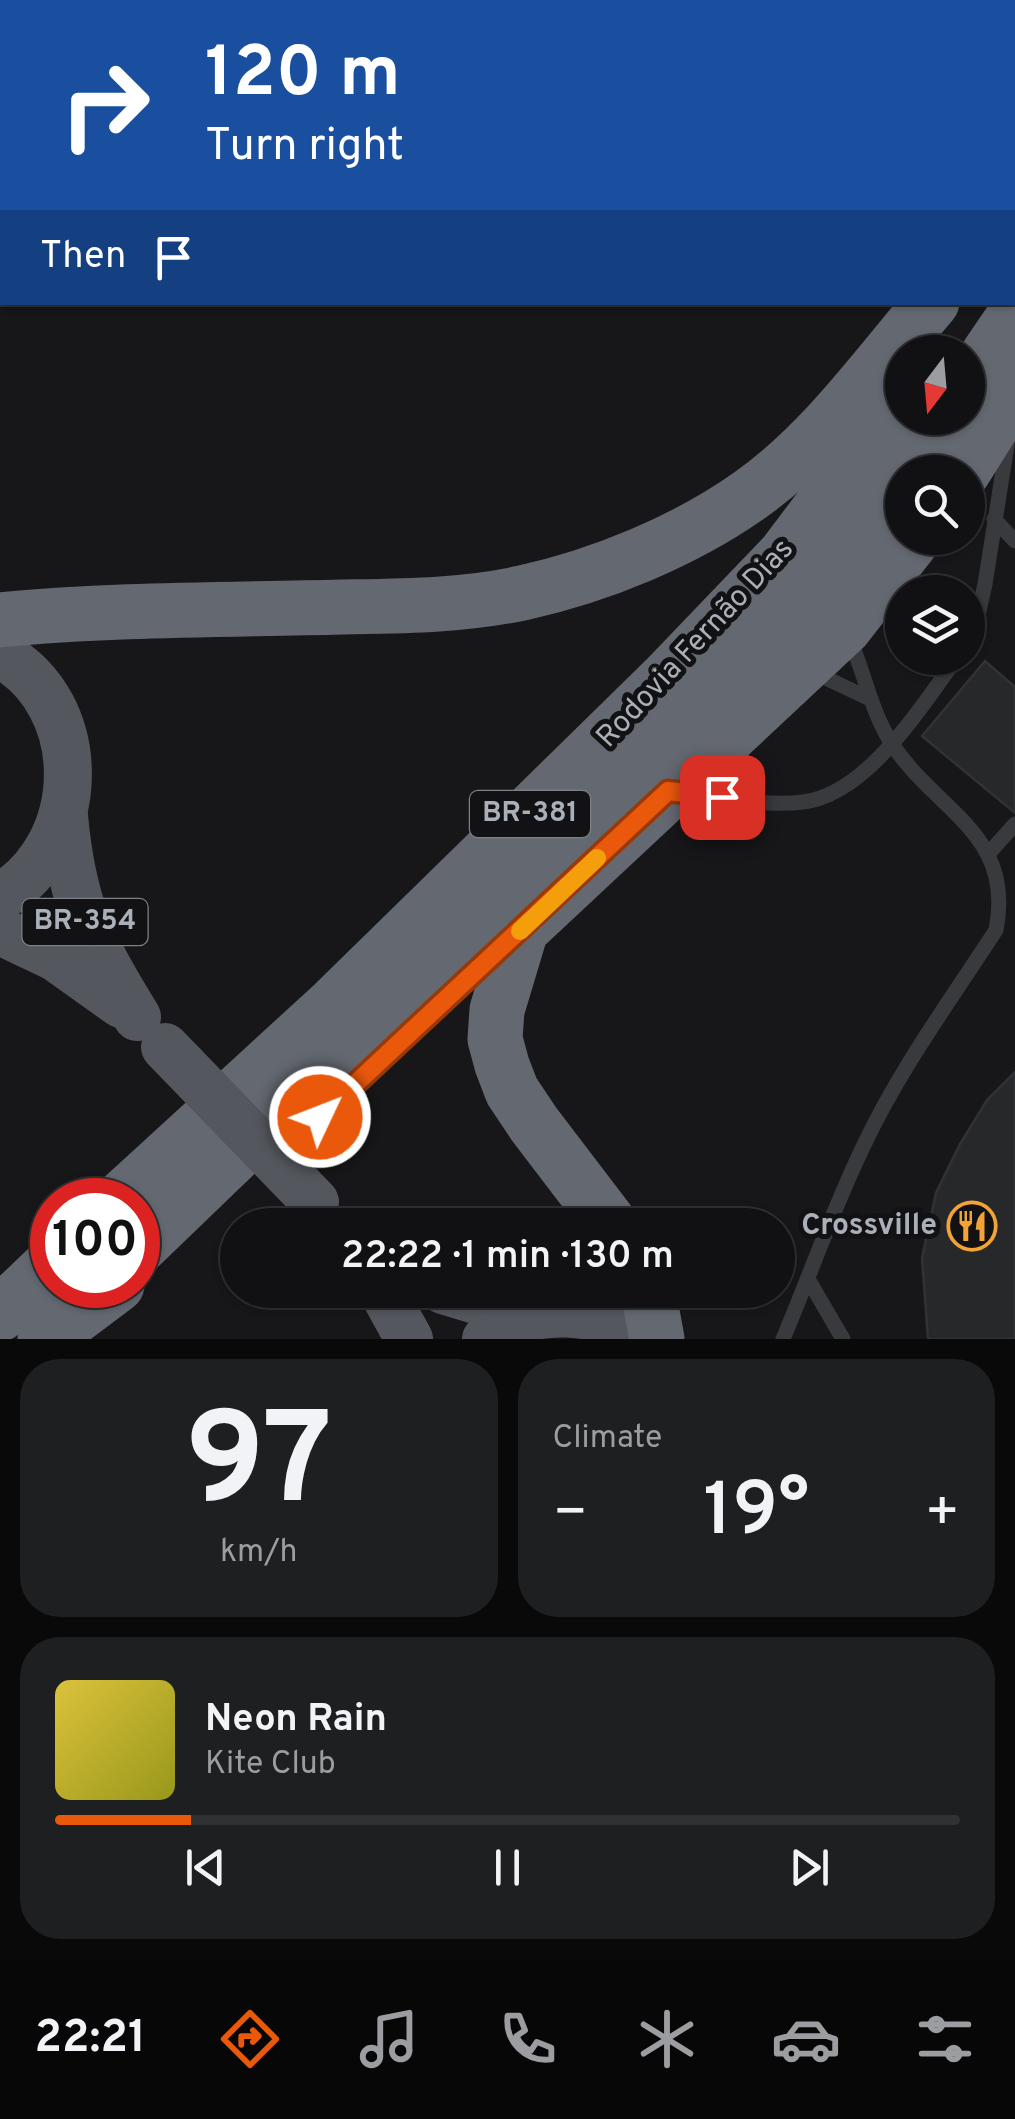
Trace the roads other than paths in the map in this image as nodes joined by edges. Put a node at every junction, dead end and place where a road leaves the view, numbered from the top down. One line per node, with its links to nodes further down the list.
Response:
1 (929, 305): 15 (highway)
2 (972, 305): 4 (highway)
3 (1015, 315): 5 (highway)
4 (952, 335)
5 (985, 359)
6 (1015, 390): 9 (highway)
7 (1015, 402): 11 (lane)
8 (885, 422): 32 (highway, Rodovia Fernão Dias / BR-381)
9 (975, 455)
10 (885, 499): 35 (highway, Rodovia Fernão Dias / BR-381)
11 (994, 519): 12 (lane); 14 (lane)
12 (1015, 541)
13 (901, 555): 16 (highway)
14 (984, 575)
15 (0, 620)
16 (844, 628): 18 (highway); 20 (lane)
17 (0, 654): 23 (main road, BR-354)
18 (804, 667): 20 (lane); 22 (highway)
19 (944, 675): 21 (lane)
20 (868, 698): 21 (lane)
21 (892, 744): 22 (lane); 25 (lane)
22 (668, 791): 27 (highway)
23 (64, 816): 26 (main road, BR-354); 31 (main road, BR-354)
24 (1015, 824): 25 (lane)
25 (990, 852): 28 (lane)
26 (0, 897)
27 (521, 930): 34 (highway); 36 (highway)
28 (996, 930): 30 (lane); 37 (lane)
29 (0, 932): 31 (main road, BR-354)
30 (1015, 932)
31 (151, 1032): 33 (main road, BR-354, bridge)
32 (144, 1178)
33 (320, 1208)
34 (598, 1208)
35 (160, 1227)
36 (160, 1252)
37 (808, 1279): 51 (lane); 52 (lane)
38 (30, 1285): 44 (highway)
39 (76, 1308): 46 (highway)
40 (86, 1308): 46 (highway)
41 (392, 1308): 47 (main road)
42 (502, 1308): 45 (main road)
43 (651, 1308): 50 (highway)
44 (0, 1314)
45 (532, 1317): 48 (main road); 49 (main road)
46 (44, 1339)
47 (409, 1339)
48 (486, 1339)
49 (648, 1339)
50 (656, 1339)
51 (784, 1339)
52 (843, 1339)

